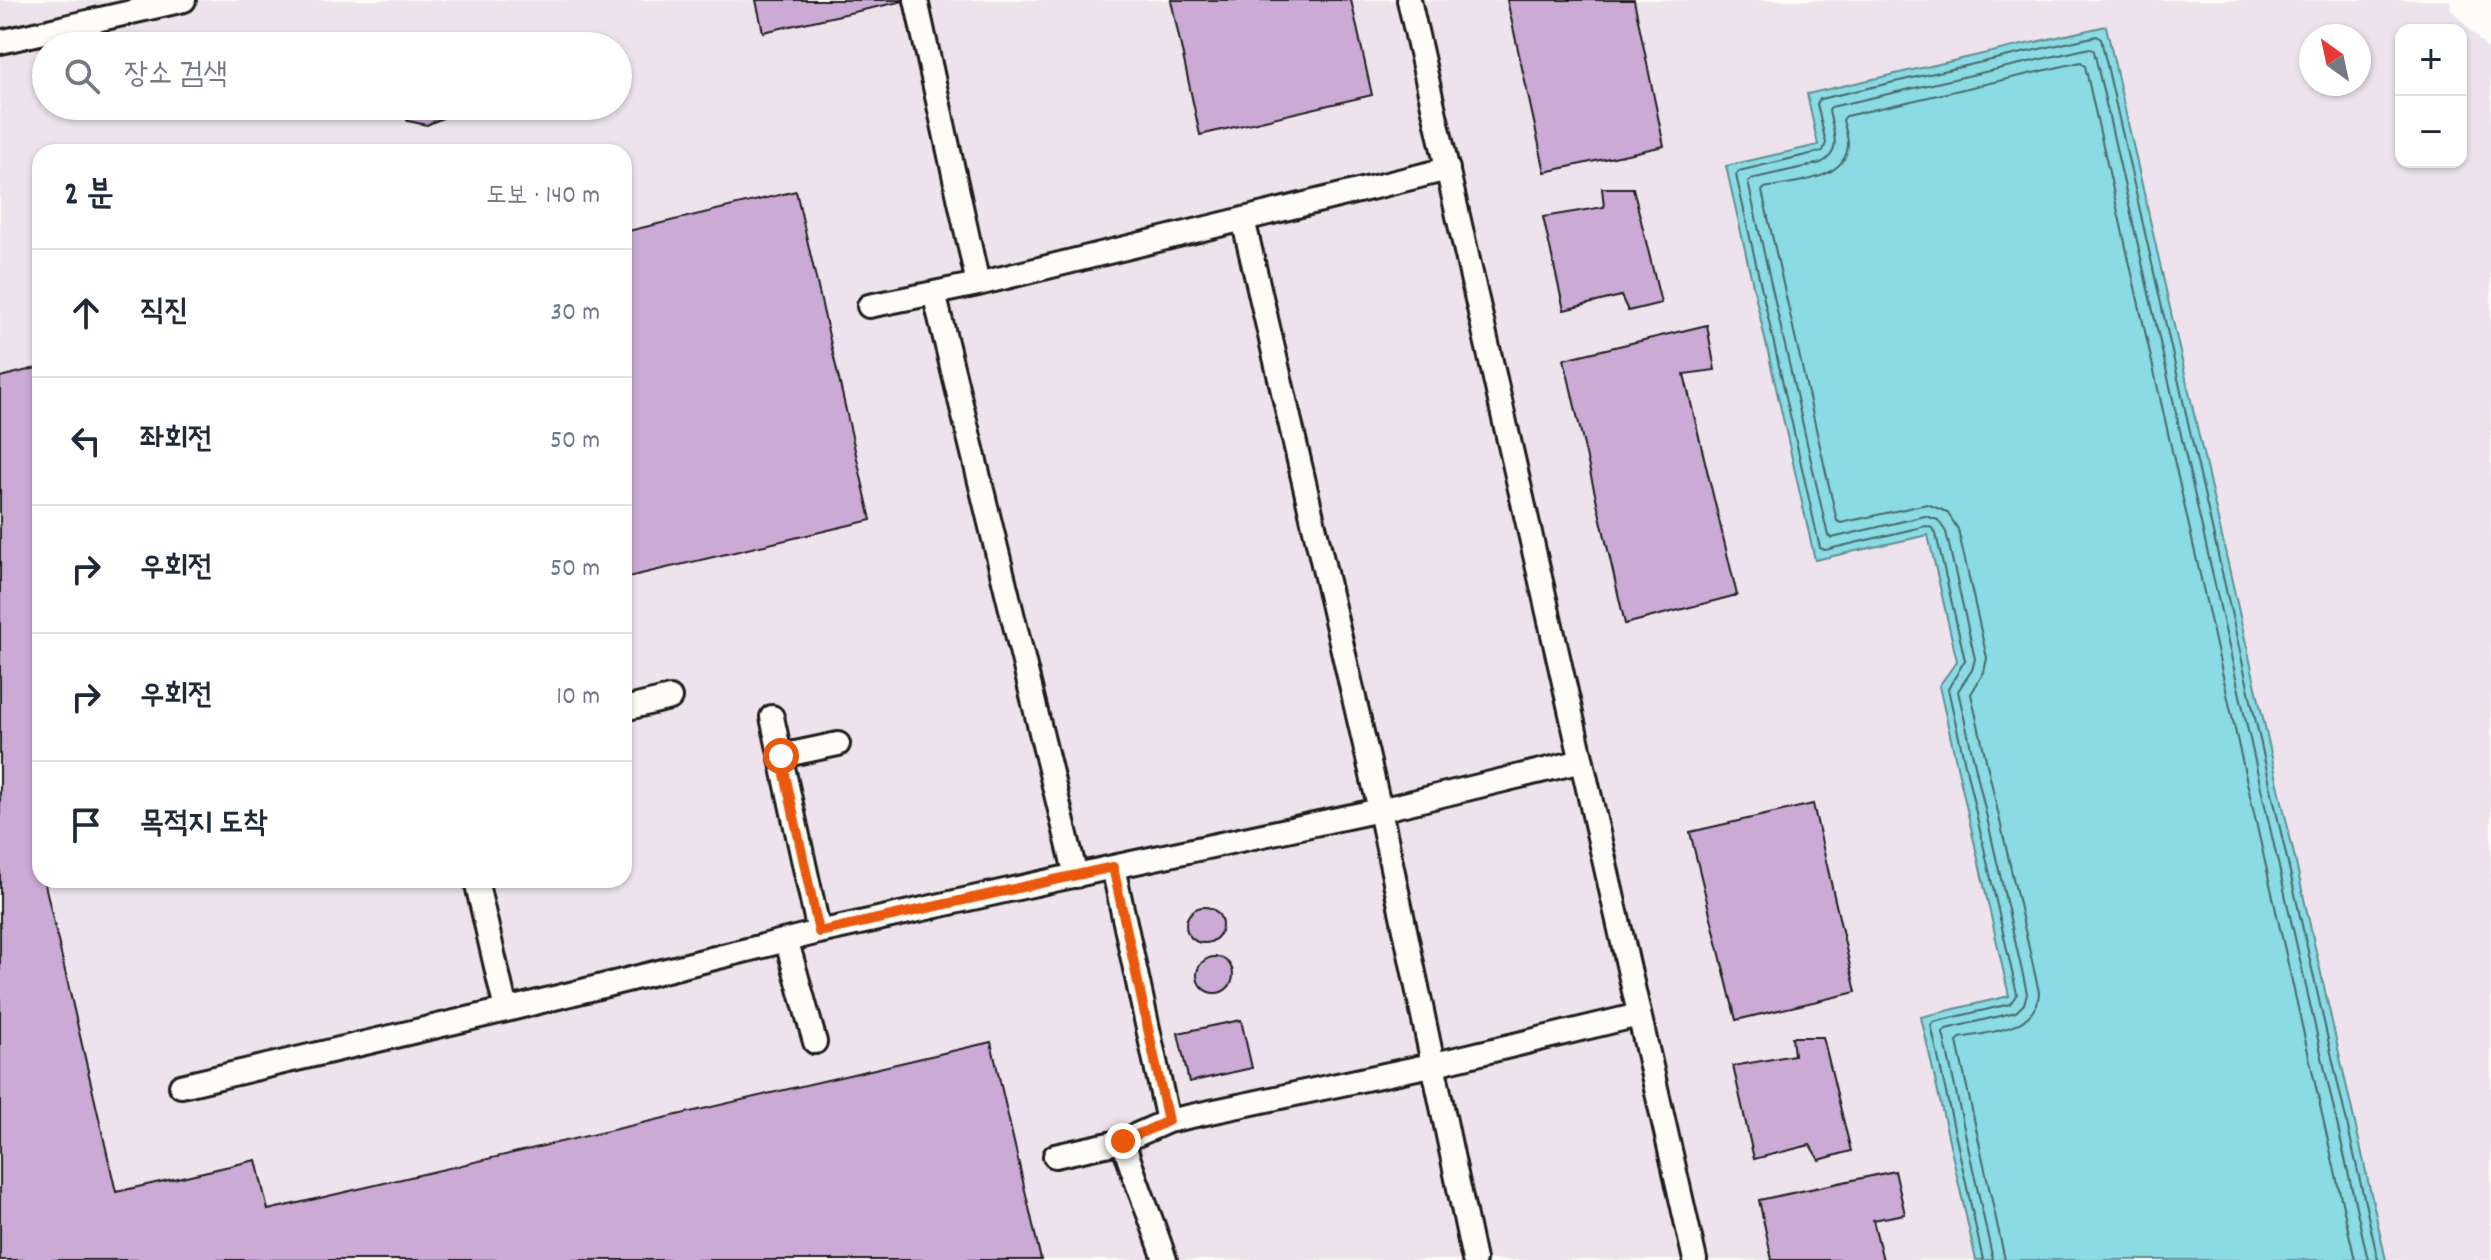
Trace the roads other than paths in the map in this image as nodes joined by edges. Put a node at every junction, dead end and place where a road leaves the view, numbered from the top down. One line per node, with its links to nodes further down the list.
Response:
1 (184, 0): 4 (lane)
2 (916, 0): 9 (lane)
3 (1409, 0): 7 (lane)
4 (44, 32)
5 (32, 35): 6 (lane)
6 (0, 42)
7 (1448, 169): 8 (lane); 17 (lane)
8 (1243, 219): 9 (lane); 18 (lane)
9 (978, 284): 10 (lane)
10 (934, 293): 11 (lane); 20 (lane)
11 (869, 306)
12 (670, 698): 13 (lane)
13 (632, 707)
14 (772, 717): 16 (lane)
15 (838, 744): 16 (lane)
16 (781, 756): 22 (lane)
17 (1582, 761): 18 (lane); 25 (lane)
18 (1380, 810): 19 (lane); 27 (lane)
19 (1113, 867): 20 (lane); 29 (lane)
20 (1076, 876): 22 (lane)
21 (478, 888): 24 (lane)
22 (819, 932): 23 (lane)
23 (787, 942): 24 (lane); 26 (lane)
24 (506, 1010): 28 (lane)
25 (1639, 1015): 27 (lane); 34 (lane)
26 (815, 1042)
27 (1431, 1065): 29 (lane); 33 (lane)
28 (181, 1086)
29 (1168, 1121): 30 (lane)
30 (1123, 1141): 31 (lane); 32 (lane)
31 (1055, 1156)
32 (1165, 1260)
33 (1474, 1260)
34 (1695, 1260)

